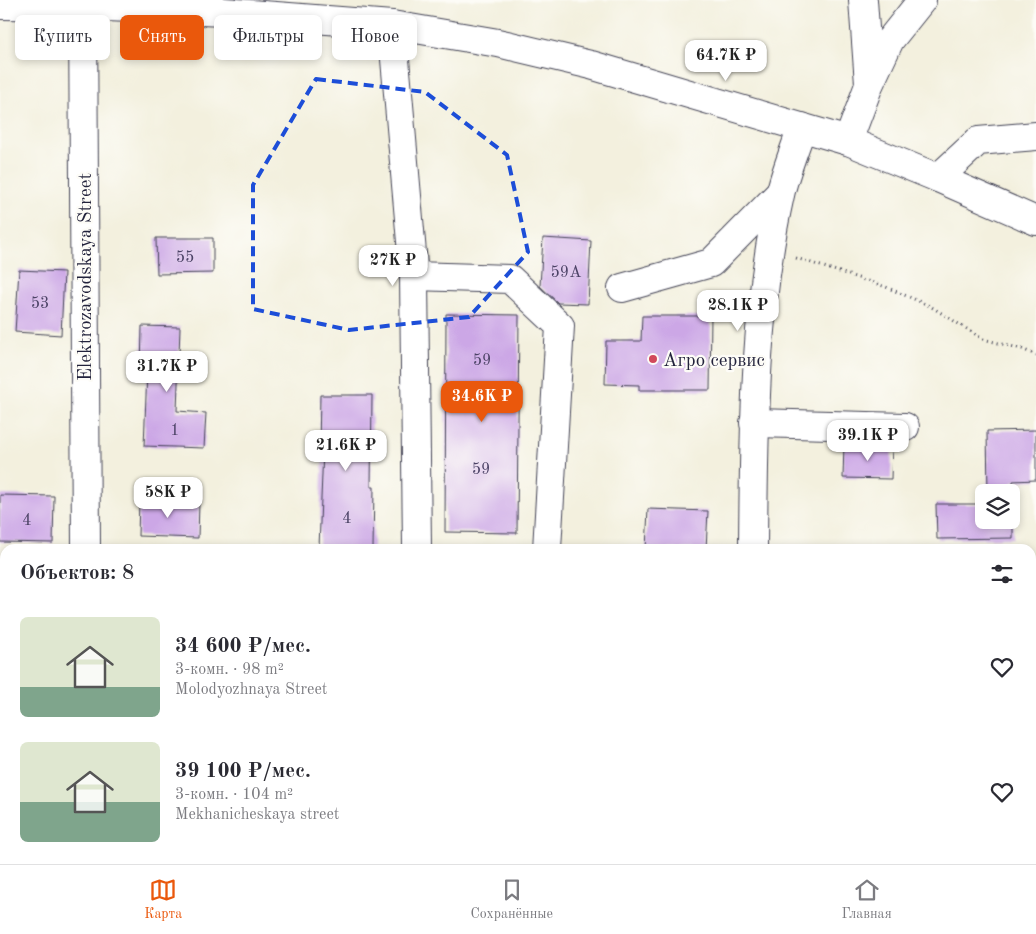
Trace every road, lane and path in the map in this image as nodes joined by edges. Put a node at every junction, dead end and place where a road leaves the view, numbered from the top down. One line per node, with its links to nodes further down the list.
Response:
1 (922, 0): 8 (street)
2 (866, 4): 8 (street)
3 (0, 5): 4 (street)
4 (82, 6): 5 (street); 21 (street, Elektrozavodskaya Street)
5 (332, 20)
6 (417, 29): 9 (street)
7 (395, 60): 16 (street)
8 (869, 85): 11 (street)
9 (802, 127): 11 (street); 13 (street)
10 (1036, 136): 12 (street)
11 (848, 141): 12 (street)
12 (938, 178): 14 (street)
13 (780, 193): 15 (street); 17 (street)
14 (1036, 221)
15 (769, 250): 18 (path); 19 (street)
16 (414, 276): 22 (street); 23 (street)
17 (622, 288)
18 (1036, 355)
19 (754, 423): 20 (street); 24 (street)
20 (905, 427)
21 (86, 544)
22 (417, 544)
23 (547, 544)
24 (753, 544)

